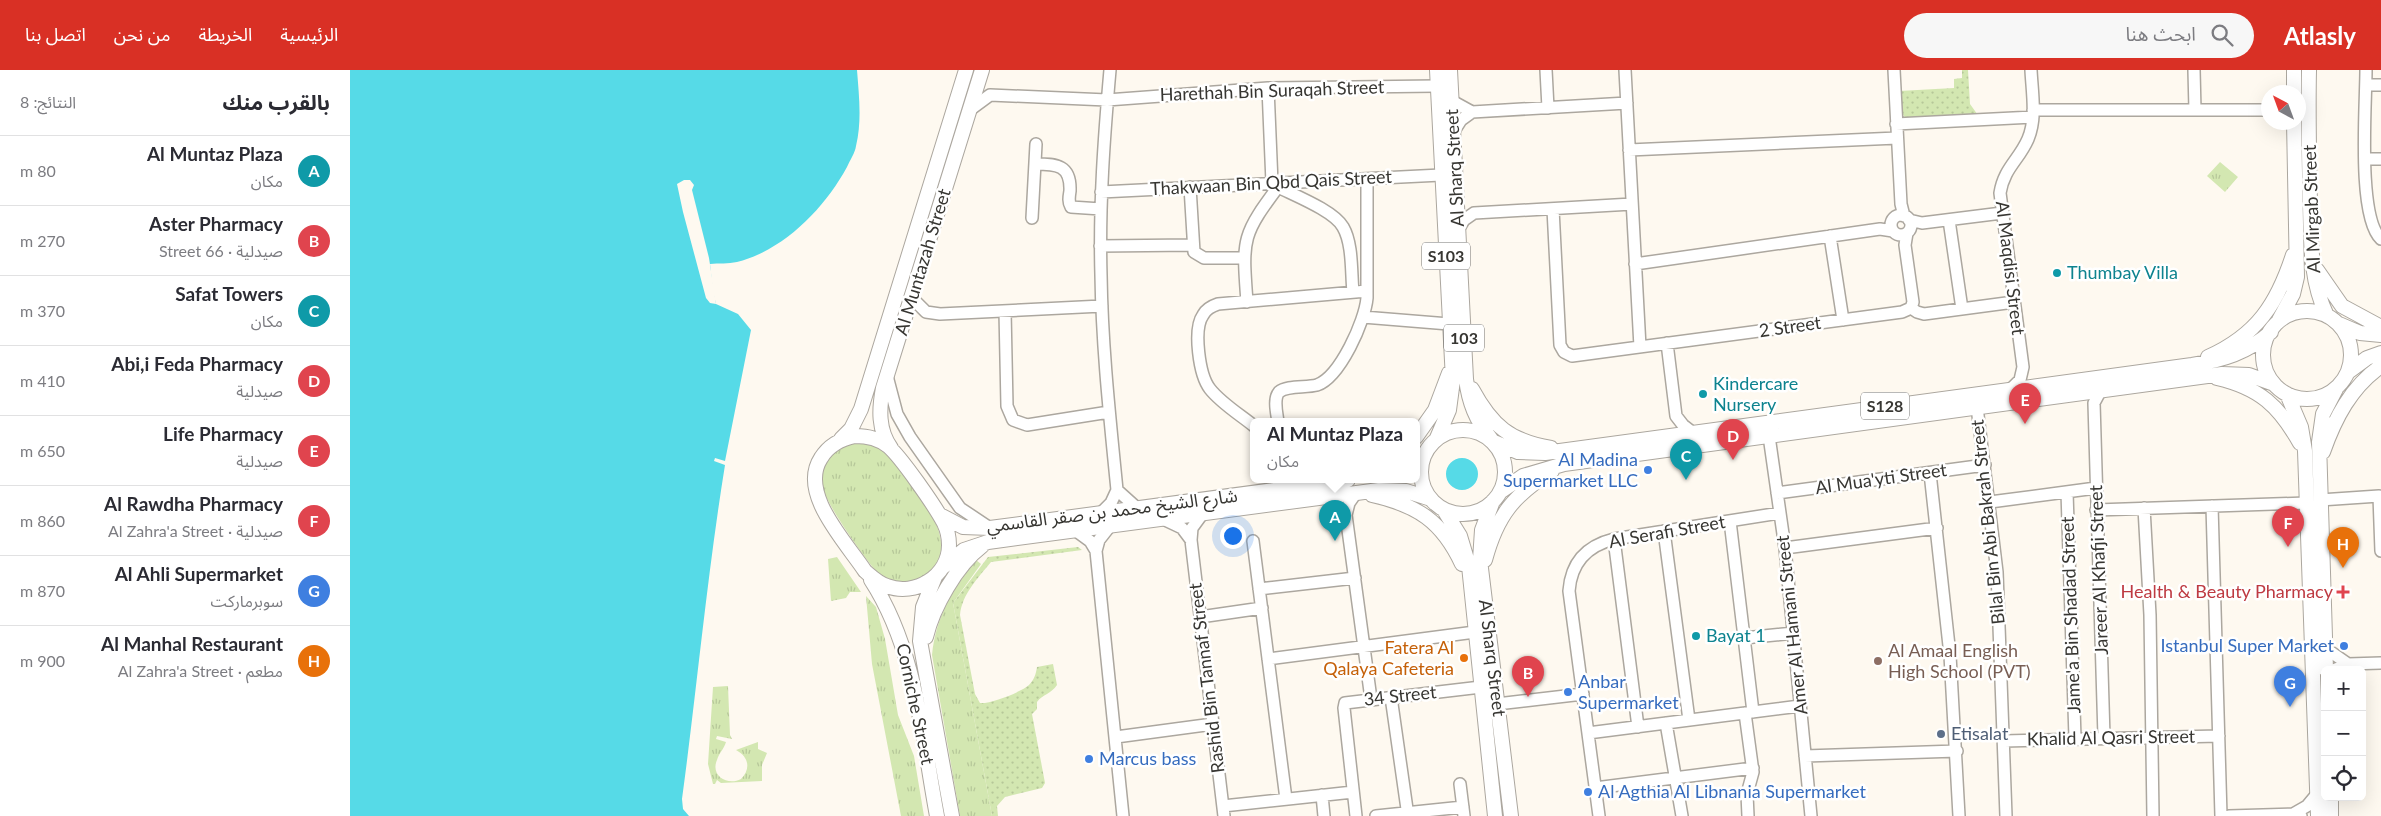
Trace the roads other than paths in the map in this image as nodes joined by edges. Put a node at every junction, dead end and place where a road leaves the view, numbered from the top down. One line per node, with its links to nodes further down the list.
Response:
1 (966, 70): 21 (main road, Al Muntazah Street)
2 (982, 70): 24 (main road, Al Muntazah Street)
3 (1110, 70): 19 (street)
4 (1437, 70): 17 (main road, Al Sharq Street / S103)
5 (1450, 70): 20 (main road, Al Sharq Street / S103)
6 (1546, 70): 23 (street)
7 (1625, 70): 22 (street)
8 (1894, 70): 30 (street)
9 (2031, 70): 28 (street, Al Maqdisi Street)
10 (2194, 70): 25 (street)
11 (2294, 70): 14 (main road)
12 (2309, 70): 61 (main road, Al Mirgab Street)
13 (2366, 70): 15 (street)
14 (2294, 85)
15 (2366, 85): 16 (street); 36 (street)
16 (2381, 85)
17 (1437, 86): 18 (street, Harethah Bin Suraqah Street); 29 (main road, Al Sharq Street / S103)
18 (1268, 88): 19 (street, Harethah Bin Suraqah Street); 41 (street)
19 (1107, 100): 24 (street, Harethah Bin Suraqah Street); 43 (street)
20 (1452, 101): 27 (street); 32 (main road, Al Sharq Street / S103)
21 (957, 103): 48 (main road); 109 (main road, Al Muntazah Street)
22 (1627, 103): 23 (street); 35 (street)
23 (1548, 108): 27 (street)
24 (972, 109): 48 (main road, Al Muntazah Street)
25 (2194, 110): 26 (street); 28 (street)
26 (2261, 110)
27 (1472, 112): 32 (street)
28 (2033, 114): 30 (street); 50 (street, Al Maqdisi Street)
29 (1439, 117): 32 (main road); 39 (main road, Al Sharq Street / S103)
30 (1896, 124): 33 (street)
31 (2293, 130): 57 (main road)
32 (1454, 132): 44 (main road, Al Sharq Street / S103)
33 (1897, 138): 35 (street); 53 (street)
34 (1036, 144): 38 (street)
35 (1629, 150): 45 (street)
36 (2366, 159): 37 (street); 56 (street)
37 (2381, 159)
38 (1035, 164): 47 (street); 51 (street)
39 (1442, 175): 40 (street, Thakwaan Bin Qbd Qais Street); 75 (main road, Al Sharq Street / S103)
40 (1367, 179): 41 (street, Thakwaan Bin Qbd Qais Street); 63 (street)
41 (1277, 184): 42 (street, Thakwaan Bin Qbd Qais Street); 60 (street); 64 (street)
42 (1190, 187): 43 (street, Thakwaan Bin Qbd Qais Street); 58 (street)
43 (1101, 192): 47 (street)
44 (1457, 199): 49 (street); 54 (main road, Al Sharq Street / S103)
45 (1632, 204): 46 (street); 62 (street)
46 (1553, 208): 49 (street); 80 (street, 2 Street)
47 (1101, 209): 59 (street)
48 (938, 213): 65 (main road, Al Muntazah Street)
49 (1474, 213): 54 (street)
50 (2002, 213): 52 (street); 67 (street, Al Maqdisi Street)
51 (1032, 218)
52 (1949, 220): 53 (street); 70 (street)
53 (1902, 227): 55 (street); 69 (street)
54 (1458, 230): 89 (main road, Al Sharq Street / 103)
55 (1830, 236): 62 (street); 73 (street)
56 (2381, 239)
57 (2297, 244): 76 (main road); 82 (main road)
58 (1192, 245): 59 (street); 60 (street)
59 (1100, 246): 68 (street)
60 (1244, 258): 66 (street)
61 (2312, 259): 74 (main road, Al Mirgab Street); 77 (main road)
62 (1635, 264): 80 (street)
63 (1367, 291): 64 (street); 72 (street)
64 (1353, 292): 66 (street)
65 (911, 297): 71 (street); 87 (main road, Al Muntazah Street)
66 (1247, 302): 102 (street)
67 (2014, 302): 70 (street, 2 Street); 85 (street, Al Maqdisi Street)
68 (1102, 306): 71 (street); 98 (street)
69 (1911, 308): 70 (street, 2 Street); 73 (street, 2 Street)
70 (1962, 309)
71 (1005, 311): 98 (street)
72 (1363, 317): 75 (street); 100 (street)
73 (1843, 320): 79 (street, 2 Street)
74 (2333, 320): 76 (main road); 78 (main road); 86 (main road)
75 (1449, 324): 83 (main road, Al Sharq Street / S103)
76 (2274, 327): 82 (main road, S128); 90 (main road)
77 (2381, 328)
78 (2381, 335)
79 (1667, 343): 80 (street, 2 Street); 99 (street)
80 (1640, 347)
81 (2381, 353): 86 (main road)
82 (2192, 364): 91 (main road, S128)
83 (1451, 365): 103 (main road); 108 (main road, Al Sharq Street / S103)
84 (2381, 366): 114 (main road)
85 (2023, 367): 91 (street); 92 (street)
86 (2348, 372): 93 (main road)
87 (887, 375): 111 (main road, Al Muntazah Street); 142 (street)
88 (2206, 376): 90 (main road, S128); 95 (main road, S128); 110 (main road)
89 (1466, 379): 107 (main road, Al Sharq Street / 103); 113 (main road)
90 (2274, 384): 94 (main road)
91 (2040, 385): 92 (main road, S128)
92 (2011, 389): 96 (main road, S128)
93 (2336, 389): 94 (main road); 114 (main road)
94 (2287, 394): 110 (main road)
95 (2098, 396): 97 (main road, S128); 119 (street, Jareer Al Khafji Street)
96 (1922, 401): 101 (main road); 104 (main road, S128)
97 (1977, 407): 101 (main road, S128); 115 (street, Bilal Bin Abi Bakrah Street)
98 (1109, 412): 120 (street)
99 (1676, 416): 104 (street); 105 (street)
100 (1278, 418)
101 (1877, 421): 106 (main road, S128)
102 (1250, 423)
103 (1420, 431)
104 (1692, 432): 105 (main road, S128)
105 (1664, 436): 113 (main road, S128)
106 (1769, 436): 113 (main road, S128); 123 (street, Amer Al Hamani Street)
107 (1492, 441): 108 (main road); 113 (main road, S128); 124 (main road)
108 (1433, 442): 112 (main road); 126 (main road)
109 (835, 443): 111 (main road); 153 (main road)
110 (2305, 450): 127 (main road)
111 (894, 452): 137 (main road)
112 (1420, 455)
113 (1564, 457): 124 (main road, S128); 156 (main road)
114 (2318, 464): 127 (main road)
115 (1985, 466): 116 (street, Al Mua'yti Street); 128 (street, Bilal Bin Abi Bakrah Street)
116 (1930, 473): 123 (street, Al Mua'yti Street); 143 (street)
117 (1300, 483): 118 (main road, شارع الشيخ محمد بن صقر القاسمي)
118 (1284, 484): 130 (main road, شارع الشيخ محمد بن صقر القاسمي)
119 (2096, 488): 121 (street); 133 (street, Jareer Al Khafji Street)
120 (1117, 490): 130 (street); 134 (street)
121 (2067, 492): 128 (street); 187 (street, Jame'a Bin Shadad Street)
122 (1359, 493): 125 (main road, شارع الشيخ محمد بن صقر القاسمي); 126 (main road, شارع الشيخ محمد بن صقر القاسمي); 138 (street); 156 (main road)
123 (1777, 493): 136 (street, Amer Al Hamani Street)
124 (1497, 496): 132 (main road); 156 (main road, Al Sharq Street)
125 (1329, 497): 135 (main road, شارع الشيخ محمد بن صقر القاسمي); 138 (street)
126 (1431, 499): 132 (main road)
127 (2313, 501): 129 (street); 151 (street); 164 (main road); 191 (main road)
128 (1990, 502): 188 (street, Bilal Bin Abi Bakrah Street)
129 (2212, 506): 131 (street); 184 (street)
130 (1137, 508): 134 (main road, شارع الشيخ محمد بن صقر القاسمي)
131 (2144, 508): 133 (street); 186 (street)
132 (1444, 510): 156 (main road, Al Sharq Street)
133 (2096, 510): 185 (street, Jareer Al Khafji Street)
134 (1101, 513): 142 (main road, شارع الشيخ محمد بن صقر القاسمي)
135 (1203, 513): 139 (main road, شارع الشيخ محمد بن صقر القاسمي); 147 (street, Rashid Bin Tannaf Street)
136 (1780, 513): 140 (street, Al Serafi Street); 150 (street, Amer Al Hamani Street)
137 (939, 514): 142 (main road, شارع الشيخ محمد بن صقر القاسمي); 154 (main road)
138 (1346, 515): 155 (street)
139 (1161, 519): 141 (main road, شارع الشيخ محمد بن صقر القاسمي); 147 (street)
140 (1730, 520): 145 (street, Al Serafi Street); 162 (street)
141 (1110, 526): 144 (main road, شارع الشيخ محمد بن صقر القاسمي); 152 (street)
142 (990, 528)
143 (1937, 528): 150 (street); 189 (street)
144 (1076, 530): 149 (main road, شارع الشيخ محمد بن صقر القاسمي); 152 (street)
145 (1664, 531): 146 (street, Al Serafi Street); 178 (street)
146 (1614, 539): 172 (street, Al Serafi Street); 181 (street)
147 (1191, 540): 159 (street, Rashid Bin Tannaf Street)
148 (1253, 541): 157 (street)
149 (988, 542): 154 (main road, شارع الشيخ محمد بن صقر القاسمي); 165 (main road)
150 (1785, 548): 161 (street, Amer Al Hamani Street)
151 (2381, 551)
152 (1096, 552): 183 (street)
153 (865, 571): 154 (main road); 206 (main road, Corniche Street)
154 (939, 572): 165 (main road, Corniche Street)
155 (1354, 578): 157 (street); 163 (street)
156 (1476, 579): 160 (main road, Al Sharq Street); 175 (main road, Al Sharq Street)
157 (1259, 589): 158 (street)
158 (1262, 608): 159 (street); 166 (street)
159 (1200, 617): 180 (street, Rashid Bin Tannaf Street)
160 (1475, 632): 163 (street); 171 (main road, Al Sharq Street)
161 (1794, 634): 162 (street); 176 (street, Amer Al Hamani Street)
162 (1744, 638): 177 (street)
163 (1364, 646): 166 (street); 174 (street)
164 (2325, 648): 168 (street); 169 (main road)
165 (923, 658): 207 (main road, Corniche Street)
166 (1268, 659): 199 (street)
167 (2381, 663): 168 (street)
168 (2348, 664): 170 (street)
169 (2326, 666)
170 (2343, 666)
171 (1480, 688): 173 (street, 34 Street); 212 (main road, Al Sharq Street)
172 (1583, 694): 175 (street); 182 (street, Al Serafi Street)
173 (1391, 697): 174 (street, 34 Street); 204 (street)
174 (1371, 699): 196 (street, 34 Street)
175 (1497, 704): 213 (main road, Al Sharq Street)
176 (1800, 706): 177 (street); 190 (street, Amer Al Hamani Street)
177 (1749, 713): 178 (street); 192 (street)
178 (1689, 720): 179 (street)
179 (1666, 723): 181 (street); 193 (street)
180 (1213, 724): 183 (street); 202 (street, Rashid Bin Tannaf Street)
181 (1638, 727): 182 (street)
182 (1588, 734): 195 (street, Al Serafi Street)
183 (1116, 736): 208 (street)
184 (2219, 736): 186 (street, Khalid Al Qasri Street); 221 (street)
185 (2104, 737): 186 (street, Khalid Al Qasri Street); 187 (street, Khalid Al Qasri Street)
186 (2152, 737): 220 (street)
187 (2075, 738): 188 (street, Khalid Al Qasri Street)
188 (2004, 741): 219 (street, Bilal Bin Abi Bakrah Street)
189 (1957, 751): 190 (street); 218 (street)
190 (1805, 756): 217 (street, Amer Al Hamani Street)
191 (2323, 756)
192 (1753, 768): 193 (street); 216 (street)
193 (1676, 778): 195 (street); 215 (street)
194 (1460, 784): 203 (street)
195 (1595, 788): 214 (street, Al Serafi Street)
196 (1353, 792): 197 (street); 210 (street, 34 Street)
197 (1322, 795): 199 (street); 209 (street)
198 (2321, 798): 205 (street)
199 (1286, 800): 202 (street)
200 (2322, 801): 223 (main road)
201 (2326, 801): 224 (main road)
202 (1223, 811)
203 (1463, 811): 204 (street)
204 (1407, 814): 211 (street)
205 (2297, 815): 222 (street)
206 (937, 816)
207 (952, 816)
208 (1124, 816)
209 (1324, 816)
210 (1356, 816)
211 (1376, 816)
212 (1495, 816)
213 (1511, 816)
214 (1599, 816)
215 (1682, 816)
216 (1748, 816)
217 (1811, 816)
218 (1959, 816)
219 (2006, 816)
220 (2153, 816)
221 (2221, 816)
222 (2229, 816)
223 (2318, 816)
224 (2331, 816)

